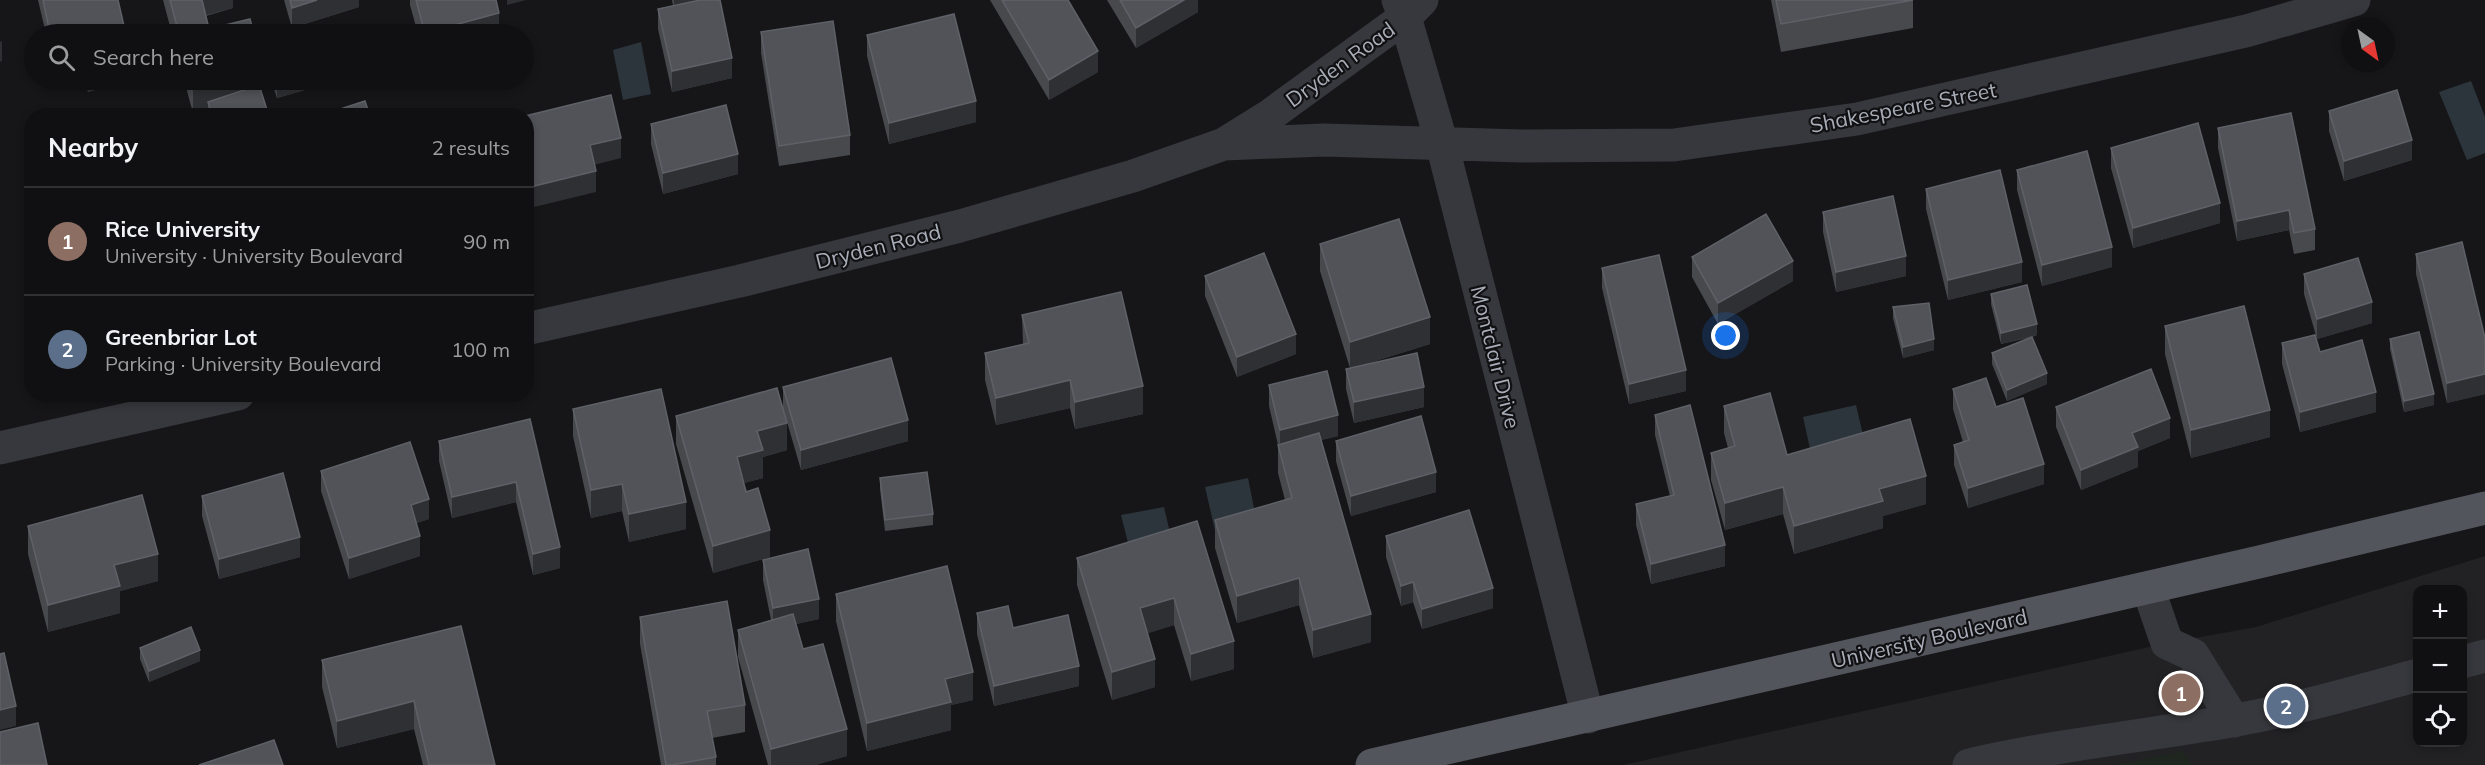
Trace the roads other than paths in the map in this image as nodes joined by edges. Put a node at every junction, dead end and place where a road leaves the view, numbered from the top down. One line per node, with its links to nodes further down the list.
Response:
1 (2354, 0): 4 (street, Shakespeare Street)
2 (1408, 6): 3 (street, Dryden Road); 4 (street, Montclair Drive)
3 (1224, 144): 4 (street, Dryden Road); 5 (street, Dryden Road)
4 (1442, 144): 13 (street, Montclair Drive)
5 (534, 327)
6 (203, 402): 7 (street)
7 (0, 448)
8 (2485, 508): 9 (main road, University Boulevard)
9 (2148, 588): 13 (main road, University Boulevard); 14 (street)
10 (2485, 656): 11 (street)
11 (2467, 661)
12 (2413, 676): 14 (street)
13 (1588, 717): 16 (main road, University Boulevard)
14 (2234, 721): 15 (street)
15 (2008, 760): 17 (street)
16 (1372, 765)
17 (1970, 765)

